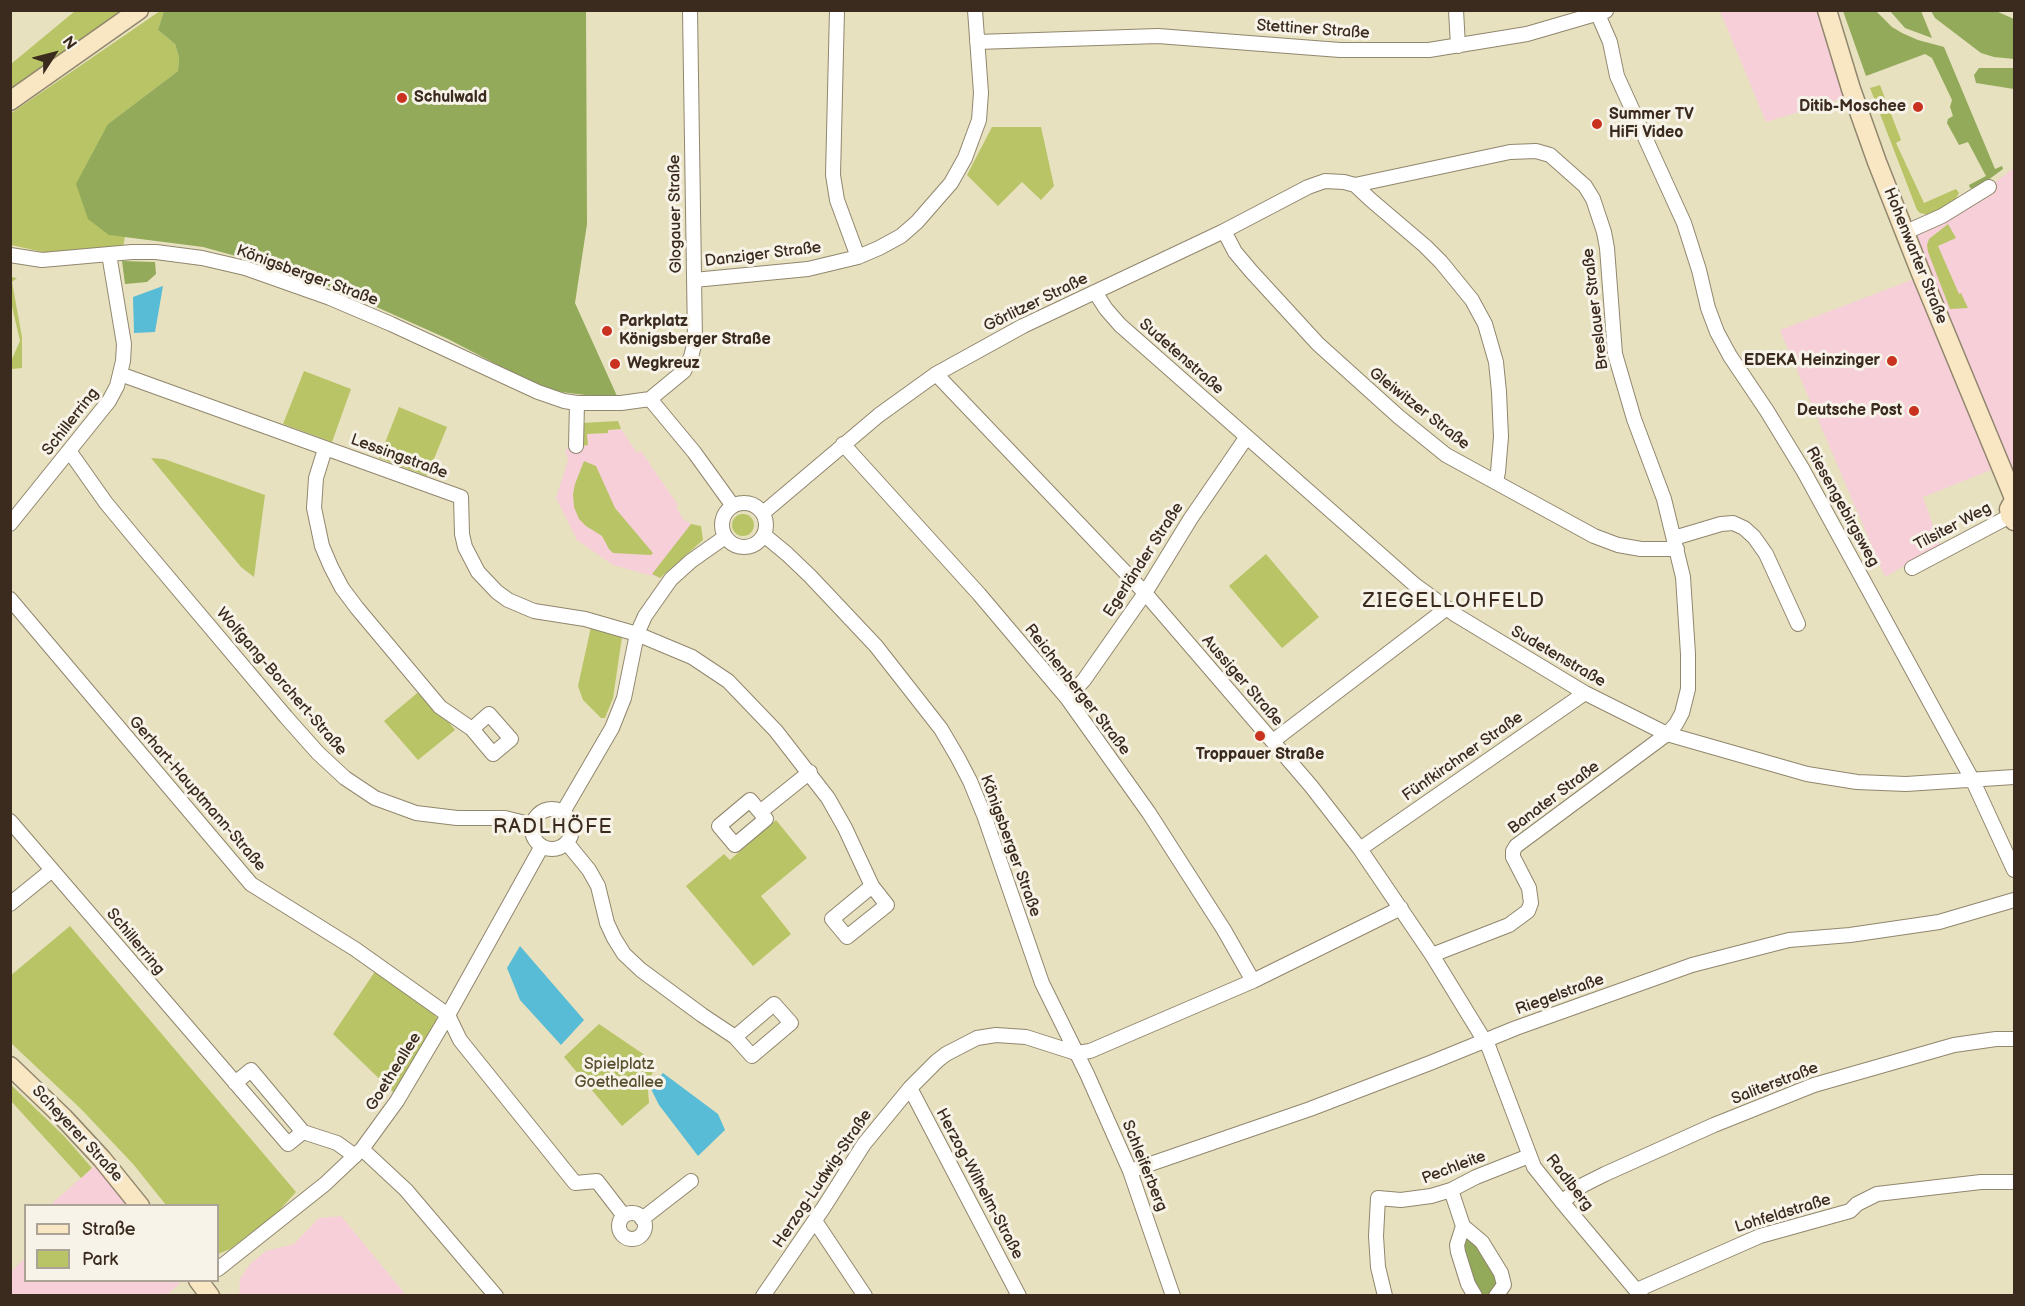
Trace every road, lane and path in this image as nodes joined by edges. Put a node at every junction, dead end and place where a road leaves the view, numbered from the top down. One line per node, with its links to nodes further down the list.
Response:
1 (139, 10): 10 (street)
2 (690, 10): 18 (street, Glogauer Straße)
3 (837, 10): 17 (street)
4 (975, 10): 8 (street, Danziger Straße)
5 (1456, 10): 9 (street)
6 (1827, 10): 14 (street, Hohenwarter Straße)
7 (1600, 11): 9 (street, Stettiner Straße); 50 (street, Riesengebirgsweg)
8 (977, 42): 9 (street, Stettiner Straße); 17 (street, Danziger Straße)
9 (1458, 46)
10 (10, 101)
11 (1355, 185): 13 (street, Görlitzer Straße); 29 (street); 36 (street, Breslauer Straße)
12 (1989, 187): 14 (street)
13 (1224, 231): 19 (street, Görlitzer Straße); 29 (street, Gleiwitzer Straße)
14 (1906, 232): 31 (street, Hohenwarter Straße)
15 (110, 254): 16 (street, Königsberger Straße); 20 (street, Schillerring); 23 (street, Königsberger Straße)
16 (10, 255)
17 (858, 257): 18 (street, Danziger Straße)
18 (694, 280): 22 (street, Glogauer Straße)
19 (1095, 292): 21 (street, Görlitzer Straße); 24 (street, Sudetenstraße)
20 (120, 374): 27 (street, Lessingstraße); 28 (street, Schillerring)
21 (936, 374): 25 (street, Görlitzer Straße); 38 (street, Aussiger Straße)
22 (650, 399): 23 (street, Königsberger Straße); 30 (street)
23 (577, 403): 26 (street)
24 (1246, 438): 38 (street, Egerländer Straße); 40 (street, Sudetenstraße)
25 (843, 444): 32 (street, Görlitzer Straße); 44 (street, Reichenberger Straße)
26 (576, 446)
27 (325, 448): 42 (street, Lessingstraße); 45 (street)
28 (70, 452): 33 (street, Schillerring); 54 (street, Wolfgang-Borchert-Straße)
29 (1496, 482): 36 (street, Gleiwitzer Straße)
30 (733, 506): 32 (street); 35 (street)
31 (2013, 508): 37 (street, Tilsiter Weg)
32 (763, 513): 34 (street)
33 (10, 524)
34 (764, 535): 35 (street); 70 (street, Königsberger Straße)
35 (725, 537): 42 (street)
36 (1676, 544): 41 (street, Gleiwitzer Straße); 46 (street, Breslauer Straße)
37 (1912, 568)
38 (1145, 592): 44 (street, Egerländer Straße); 47 (street, Aussiger Straße)
39 (10, 599): 66 (street, Gerhart-Hauptmann-Straße)
40 (1447, 608): 43 (street, Sudetenstraße); 47 (street)
41 (1798, 624)
42 (637, 634): 48 (street); 52 (street)
43 (1585, 693): 46 (street, Sudetenstraße); 57 (street, Fünfkirchner Straße)
44 (1067, 698): 65 (street, Reichenberger Straße)
45 (472, 729)
46 (1667, 734): 50 (street, Sudetenstraße); 64 (street, Banater Straße)
47 (1273, 741): 57 (street, Aussiger Straße)
48 (810, 772): 51 (street); 60 (street)
49 (2014, 777): 50 (street, Sudetenstraße)
50 (1973, 781): 59 (street, Riesengebirgsweg)
51 (760, 812)
52 (563, 813): 54 (street); 55 (street)
53 (10, 821): 58 (street, Schillerring)
54 (533, 825): 56 (street)
55 (567, 843): 56 (street); 67 (street)
56 (542, 846): 66 (street, Goetheallee)
57 (1360, 849): 63 (street, Aussiger Straße)
58 (52, 870): 62 (street); 72 (street, Schillerring)
59 (2014, 870)
60 (872, 886)
61 (2014, 900): 69 (street, Riegelstraße)
62 (10, 904)
63 (1401, 908): 64 (street, Aussiger Straße); 65 (street)
64 (1432, 955): 69 (street, Aussiger Straße)
65 (1253, 981): 70 (street)
66 (448, 1016): 75 (street, Goetheallee); 83 (street)
67 (735, 1037)
68 (2014, 1039): 81 (street, Saliterstraße)
69 (1485, 1041): 76 (street, Radlberg); 77 (street, Riegelstraße)
70 (1076, 1053): 73 (street, Herzog-Ludwig-Straße); 77 (street, Schleiferberg)
71 (10, 1066): 82 (street, Scheyerer Straße)
72 (235, 1083): 74 (street, Schillerring); 74 (street)
73 (910, 1088): 85 (street, Herzog-Ludwig-Straße); 92 (street, Herzog-Wilhelm-Straße)
74 (303, 1132): 75 (street, Schillerring)
75 (359, 1152): 87 (street, Goetheallee); 89 (street, Schillerring)
76 (1529, 1156): 80 (street, Pechleite); 81 (street, Radlberg)
77 (1130, 1171): 93 (street, Schleiferberg)
78 (691, 1181): 84 (street)
79 (2014, 1182): 88 (street, Lohfeldstraße)
80 (1451, 1190): 86 (street); 94 (street, Pechleite)
81 (1562, 1202): 88 (street, Radlberg)
82 (138, 1204)
83 (624, 1216): 84 (street); 84 (street)
84 (642, 1219)
85 (815, 1221): 90 (street, Herzog-Ludwig-Straße); 91 (street)
86 (1463, 1227): 95 (street); 96 (street)
87 (219, 1268)
88 (1639, 1293)
89 (496, 1296)
90 (763, 1296)
91 (866, 1296)
92 (1019, 1296)
93 (1173, 1296)
94 (1385, 1296)
95 (1475, 1296)
96 (1496, 1296)

